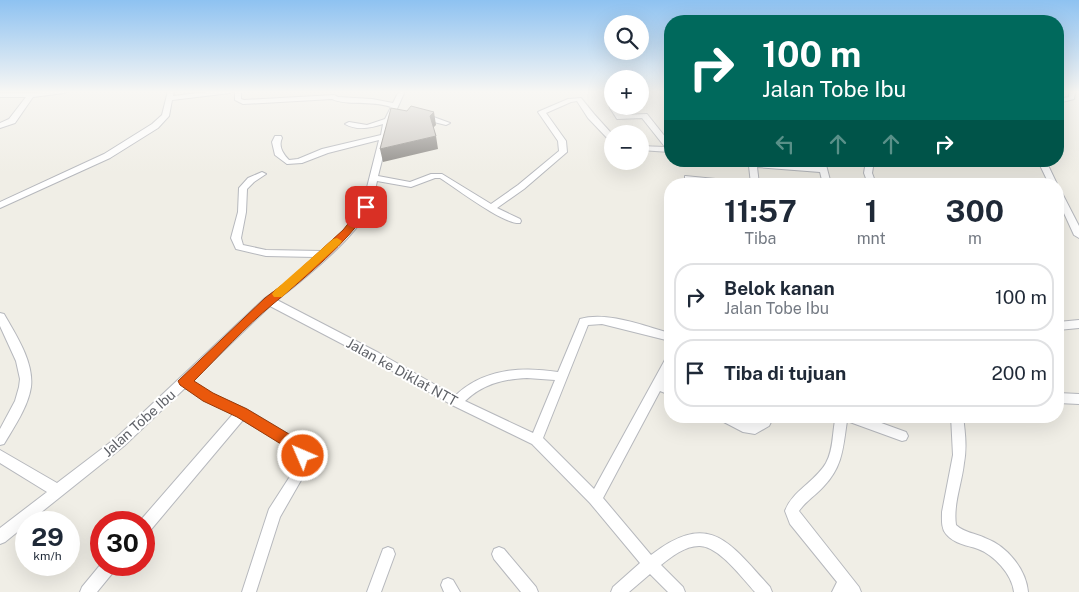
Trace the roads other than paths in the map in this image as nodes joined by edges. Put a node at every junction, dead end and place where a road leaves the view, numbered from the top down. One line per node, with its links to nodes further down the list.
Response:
1 (14, 119): 11 (street)
2 (163, 119): 24 (street)
3 (382, 119): 10 (street)
4 (392, 119): 13 (street, Jalan Tobe Ibu)
5 (430, 119): 9 (street)
6 (547, 119): 26 (street)
7 (594, 119): 12 (street)
8 (647, 119): 15 (street)
9 (446, 123)
10 (349, 124)
11 (0, 126)
12 (604, 130)
13 (385, 136): 14 (street); 22 (street, Jalan Tobe Ibu)
14 (278, 138)
15 (664, 140)
16 (649, 149): 17 (street)
17 (664, 150)
18 (805, 167): 20 (street)
19 (822, 167): 20 (street)
20 (823, 170): 23 (street)
21 (262, 174): 29 (street)
22 (373, 178): 26 (street); 29 (street, Jalan Tobe Ibu)
23 (825, 178)
24 (0, 205)
25 (1064, 205): 28 (street)
26 (492, 208): 27 (street)
27 (517, 222)
28 (1079, 235)
29 (322, 254): 30 (street, Jalan Tobe Ibu)
30 (269, 301): 37 (street, Jalan Tobe Ibu); 42 (street, Jalan ke Diklat NTT)
31 (0, 317): 50 (street)
32 (1079, 324): 33 (street)
33 (1064, 325)
34 (664, 335): 36 (street)
35 (664, 372): 38 (street)
36 (560, 377): 42 (street); 51 (street)
37 (184, 381): 43 (street); 53 (street, Jalan Tobe Ibu)
38 (658, 384): 39 (street); 54 (street)
39 (664, 387)
40 (1064, 398): 41 (street)
41 (1079, 399)
42 (456, 402): 51 (street, Jalan ke Diklat NTT)
43 (242, 413): 55 (street); 63 (street)
44 (737, 423): 45 (street)
45 (764, 423)
46 (841, 423): 61 (street)
47 (866, 423): 49 (street)
48 (958, 423): 69 (street)
49 (902, 436)
50 (0, 440)
51 (536, 440): 54 (street, Jalan ke Diklat NTT)
52 (0, 456): 53 (street)
53 (58, 491): 56 (street, Jalan Tobe Ibu)
54 (594, 499): 59 (street, Jalan ke Diklat NTT)
55 (155, 514)
56 (0, 537)
57 (388, 554): 64 (street)
58 (499, 554): 65 (street)
59 (649, 564): 66 (street); 67 (street, Jalan ke Diklat NTT); 68 (street)
60 (101, 576): 62 (street)
61 (846, 589)
62 (87, 592)
63 (249, 592)
64 (374, 592)
65 (531, 592)
66 (618, 592)
67 (678, 592)
68 (765, 592)
69 (1021, 592)

